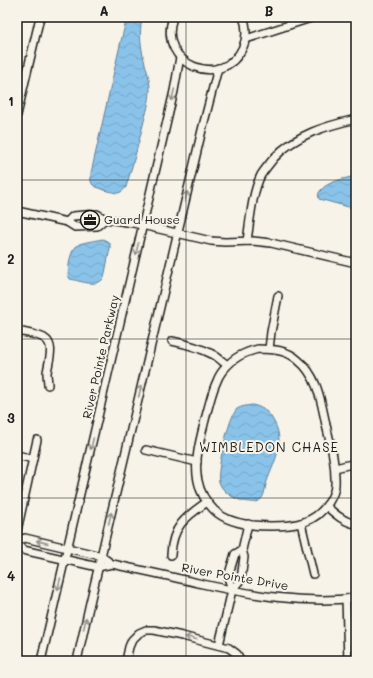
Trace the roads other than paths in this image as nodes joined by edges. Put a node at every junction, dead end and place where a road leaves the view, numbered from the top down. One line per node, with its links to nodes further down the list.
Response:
1 (40, 17): 8 (street)
2 (173, 17): 6 (street)
3 (243, 17): 5 (street)
4 (313, 17): 5 (street)
5 (246, 39): 7 (street)
6 (180, 57): 7 (street); 13 (street, River Pointe Parkway, one-way to 13)
7 (218, 68): 14 (street, one-way to 7)
8 (17, 115)
9 (356, 119): 15 (street)
10 (17, 211): 12 (street)
11 (105, 219): 12 (street); 12 (street); 13 (street)
12 (67, 222)
13 (142, 225): 14 (street); 37 (street, River Pointe Parkway, one-way to 37)
14 (178, 234): 15 (street); 40 (street, one-way to 14)
15 (247, 241): 16 (street)
16 (356, 263)
17 (278, 296): 20 (street)
18 (17, 331): 22 (street)
19 (172, 341): 21 (street)
20 (270, 349): 21 (street); 29 (street)
21 (227, 365): 27 (street)
22 (48, 385)
23 (37, 440): 26 (street)
24 (146, 450): 27 (street)
25 (17, 455): 26 (street)
26 (33, 459): 35 (street)
27 (197, 462): 30 (street)
28 (356, 463): 29 (street)
29 (335, 468): 31 (street)
30 (207, 502): 33 (street); 39 (street)
31 (326, 506): 32 (street); 34 (street)
32 (302, 523): 33 (street); 44 (street)
33 (248, 524): 38 (street)
34 (356, 524)
35 (17, 531)
36 (17, 542): 37 (street, one-way to 36); 41 (street, River Pointe Drive)
37 (68, 548): 40 (street); 41 (street, River Pointe Parkway)
38 (242, 550): 45 (street); 45 (street)
39 (171, 555)
40 (101, 556): 42 (street, River Pointe Drive); 43 (street)
41 (64, 560): 43 (street, River Pointe Drive); 49 (street, River Pointe Parkway, one-way to 49)
42 (112, 564): 43 (street, River Pointe Drive); 45 (street, River Pointe Drive)
43 (98, 567): 50 (street, one-way to 43)
44 (313, 574)
45 (232, 590): 47 (street, River Pointe Drive); 48 (street)
46 (356, 598): 47 (street, River Pointe Drive)
47 (346, 599): 53 (street)
48 (219, 645): 51 (street, one-way to 51); 52 (street)
49 (41, 661)
50 (76, 661)
51 (126, 661)
52 (241, 661)
53 (348, 661)

